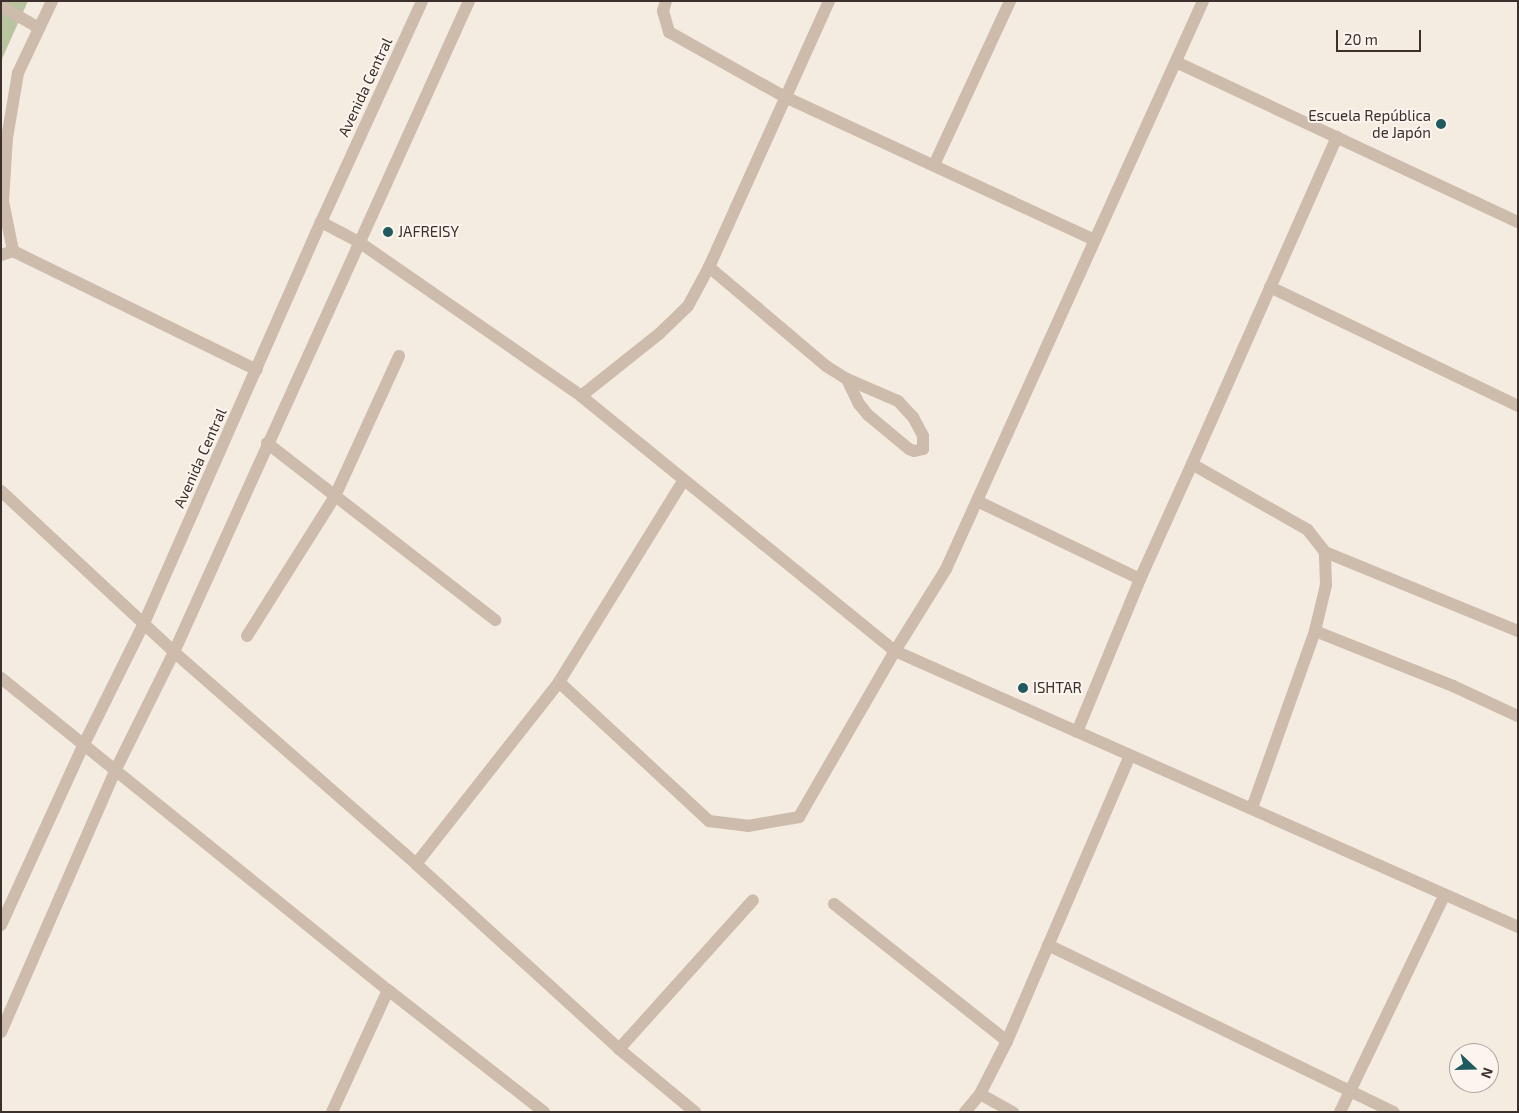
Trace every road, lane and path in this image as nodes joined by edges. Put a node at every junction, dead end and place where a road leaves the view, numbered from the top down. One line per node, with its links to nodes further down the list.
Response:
1 (52, 1): 9 (street)
2 (422, 1): 14 (street, Avenida Central)
3 (469, 1): 17 (street)
4 (666, 1): 11 (street)
5 (829, 1): 11 (street)
6 (1010, 1): 13 (street)
7 (1203, 1): 10 (street)
8 (1, 6): 9 (street)
9 (39, 28): 18 (street)
10 (1176, 62): 12 (street); 16 (street)
11 (786, 97): 13 (street); 19 (street)
12 (1337, 137): 15 (street); 20 (street)
13 (934, 165): 16 (street)
14 (321, 222): 17 (street); 22 (street, Avenida Central)
15 (1518, 222)
16 (1096, 240): 31 (street)
17 (359, 242): 24 (street); 26 (street)
18 (7, 253): 22 (street)
19 (709, 267): 23 (street); 24 (street)
20 (1270, 287): 25 (street); 27 (street)
21 (399, 356): 30 (street)
22 (256, 370): 35 (street, Avenida Central)
23 (847, 378): 23 (street)
24 (581, 396): 28 (street)
25 (1518, 406)
26 (267, 443): 30 (street); 40 (street)
27 (1192, 464): 32 (street); 33 (street)
28 (684, 481): 39 (street); 42 (street)
29 (1, 491): 35 (street)
30 (335, 496): 34 (street); 38 (street)
31 (977, 500): 33 (street); 39 (street)
32 (1325, 552): 36 (street); 37 (street)
33 (1140, 579): 44 (street)
34 (495, 620)
35 (144, 624): 40 (street); 45 (street, Avenida Central)
36 (1315, 630): 43 (street); 48 (street)
37 (1518, 631)
38 (247, 636)
39 (895, 651): 42 (street); 44 (street)
40 (174, 652): 47 (street); 49 (street)
41 (1, 678): 45 (street)
42 (559, 682): 49 (street)
43 (1518, 716)
44 (1078, 732): 46 (street)
45 (84, 744): 47 (street); 53 (street, Avenida Central)
46 (1130, 756): 48 (street); 55 (street)
47 (116, 770): 56 (street); 57 (street)
48 (1252, 808): 50 (street)
49 (416, 864): 59 (street)
50 (1444, 896): 54 (street); 60 (street)
51 (753, 900): 59 (street)
52 (834, 904): 58 (street)
53 (1, 924)
54 (1518, 927)
55 (1048, 945): 58 (street); 60 (street)
56 (388, 990): 62 (street); 63 (street)
57 (1, 1032)
58 (1007, 1041): 61 (street)
59 (619, 1049): 64 (street)
60 (1352, 1090): 67 (street); 68 (street)
61 (980, 1094): 65 (street); 66 (street)
62 (332, 1112)
63 (544, 1112)
64 (695, 1112)
65 (965, 1112)
66 (1012, 1112)
67 (1340, 1112)
68 (1394, 1112)

